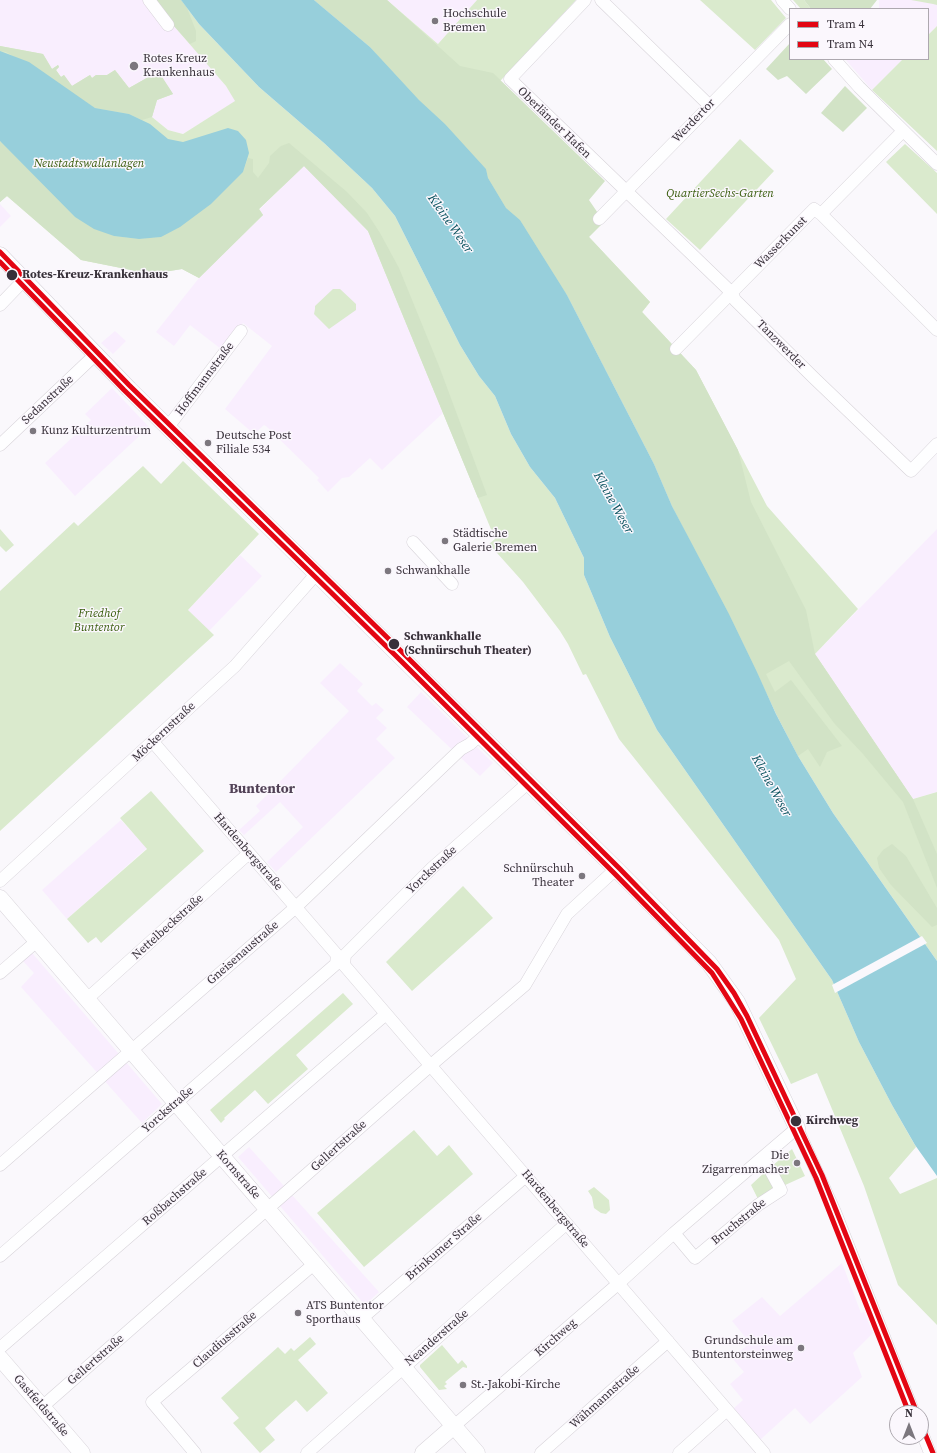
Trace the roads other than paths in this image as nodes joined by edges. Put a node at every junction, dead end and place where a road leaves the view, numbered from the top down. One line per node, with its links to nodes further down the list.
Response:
1 (149, 0): 7 (street)
2 (585, 0): 12 (street, Oberländer Hafen)
3 (601, 0): 9 (street)
4 (782, 0): 5 (street)
5 (789, 8)
6 (789, 25): 9 (street, Werdertor)
7 (168, 26)
8 (835, 60): 10 (street)
9 (710, 106): 12 (street, Werdertor)
10 (903, 131): 11 (street); 13 (street, Wasserkunst)
11 (937, 164)
12 (625, 192): 14 (street, Werdertor); 17 (street, Tanzwerder)
13 (821, 214): 17 (street, Wasserkunst); 19 (street)
14 (599, 219)
15 (0, 255): 16 (street)
16 (24, 280): 18 (street); 22 (street)
17 (732, 293): 21 (street, Wasserkunst); 24 (street, Tanzwerder)
18 (0, 305)
19 (937, 330)
20 (241, 331): 23 (street, Hoffmannstraße)
21 (676, 349)
22 (96, 354): 23 (street); 25 (street, Sedanstraße)
23 (168, 427): 27 (street)
24 (937, 444)
25 (0, 445)
26 (413, 542): 28 (street)
27 (317, 573): 29 (street); 30 (street, Möckernstraße)
28 (452, 584)
29 (480, 735): 31 (street); 36 (street, Gneisenaustraße)
30 (153, 742): 32 (street, Hardenbergstraße); 34 (street, Möckernstraße)
31 (529, 782): 33 (street); 38 (street, Yorckstraße)
32 (248, 854): 36 (street, Hardenbergstraße); 40 (street, Nettelbeckstraße)
33 (616, 869): 43 (street, Gellertstraße); 45 (street)
34 (0, 882)
35 (0, 898): 37 (street, Kornstraße)
36 (296, 907): 38 (street, Hardenbergstraße); 42 (street, Gneisenaustraße)
37 (36, 941): 39 (street); 40 (street, Kornstraße)
38 (340, 964): 41 (street, Hardenbergstraße); 44 (street, Yorckstraße)
39 (0, 973)
40 (87, 999): 42 (street, Kornstraße)
41 (386, 1014): 43 (street, Hardenbergstraße); 46 (street, Roßbachstraße)
42 (132, 1050): 44 (street, Kornstraße); 48 (street, Gneisenaustraße)
43 (430, 1065): 49 (street, Hardenbergstraße); 50 (street, Gellertstraße)
44 (176, 1103): 46 (street, Kornstraße); 53 (street, Yorckstraße)
45 (797, 1128): 47 (street, Kirchweg); 61 (street)
46 (222, 1156): 50 (street, Kornstraße); 58 (street, Roßbachstraße)
47 (763, 1157): 52 (street, Kirchweg); 52 (street, Bruchstraße)
48 (0, 1165)
49 (526, 1175): 51 (street, Hardenbergstraße); 56 (street, Brinkumer Straße)
50 (268, 1209): 54 (street, Kornstraße); 62 (street, Gellertstraße)
51 (566, 1224): 55 (street, Hardenbergstraße); 60 (street, Neanderstraße)
52 (674, 1233): 55 (street, Kirchweg)
53 (0, 1256)
54 (314, 1264): 56 (street, Kornstraße); 66 (street, Claudiusstraße)
55 (619, 1283): 57 (street, Hardenbergstraße); 64 (street, Kirchweg)
56 (361, 1319): 60 (street, Kornstraße)
57 (668, 1341): 63 (street, Hardenbergstraße); 70 (street, Wähmannstraße)
58 (0, 1348)
59 (0, 1358): 62 (street, Gastfeldstraße)
60 (404, 1367): 64 (street, Kornstraße); 67 (street, Neanderstraße)
61 (911, 1405)
62 (42, 1407): 65 (street, Gastfeldstraße)
63 (727, 1410): 71 (street); 72 (street, Hardenbergstraße)
64 (454, 1426): 68 (street, Kirchweg); 69 (street, Kornstraße)
65 (82, 1453)
66 (195, 1453)
67 (307, 1453)
68 (423, 1453)
69 (477, 1453)
70 (541, 1453)
71 (679, 1453)
72 (764, 1453)

